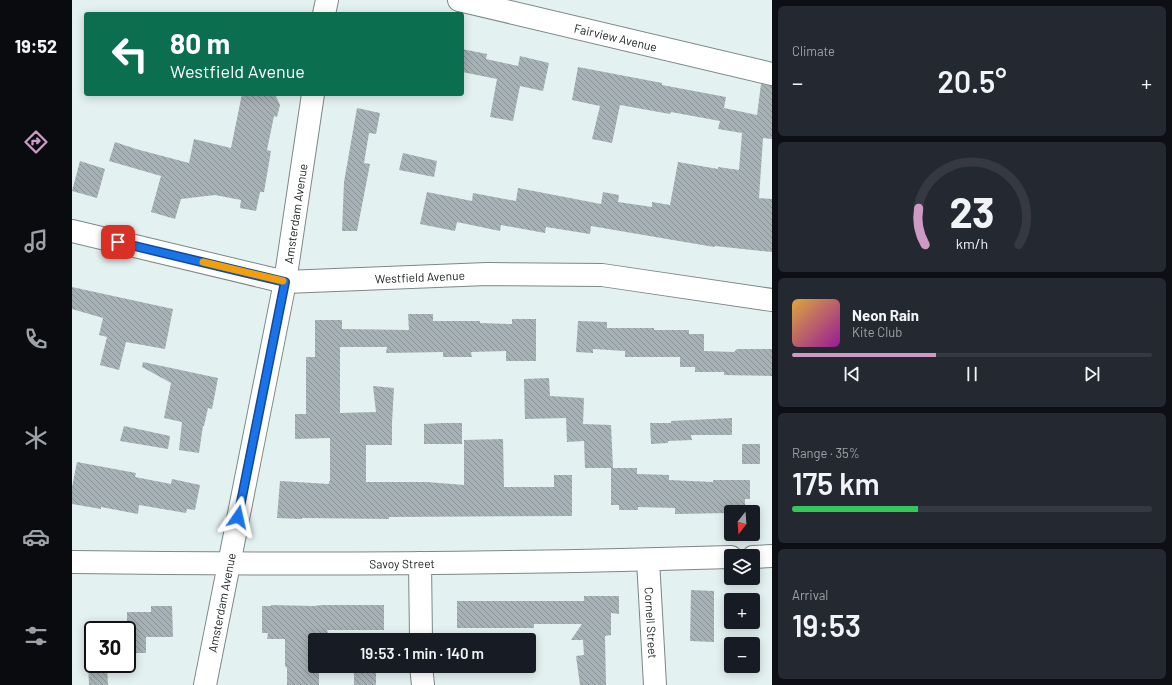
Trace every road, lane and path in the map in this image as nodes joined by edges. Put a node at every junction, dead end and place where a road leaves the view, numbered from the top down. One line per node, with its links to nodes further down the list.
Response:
1 (326, 0): 3 (street)
2 (459, 0): 4 (street, Fairview Avenue)
3 (324, 12)
4 (772, 74)
5 (313, 96): 7 (street, Amsterdam Avenue)
6 (72, 231): 7 (street, Westfield Avenue)
7 (285, 282): 8 (street, Westfield Avenue); 15 (street, Amsterdam Avenue)
8 (772, 300)
9 (772, 556): 11 (street)
10 (724, 557): 12 (street, Savoy Street)
11 (760, 557)
12 (648, 560): 14 (street, Savoy Street); 20 (street, Cornell Street)
13 (72, 562): 15 (street, Savoy Street)
14 (420, 563): 15 (street, Savoy Street); 16 (street)
15 (229, 564): 18 (street, Amsterdam Avenue)
16 (421, 633)
17 (421, 673): 19 (street)
18 (205, 685)
19 (422, 685)
20 (655, 685)

